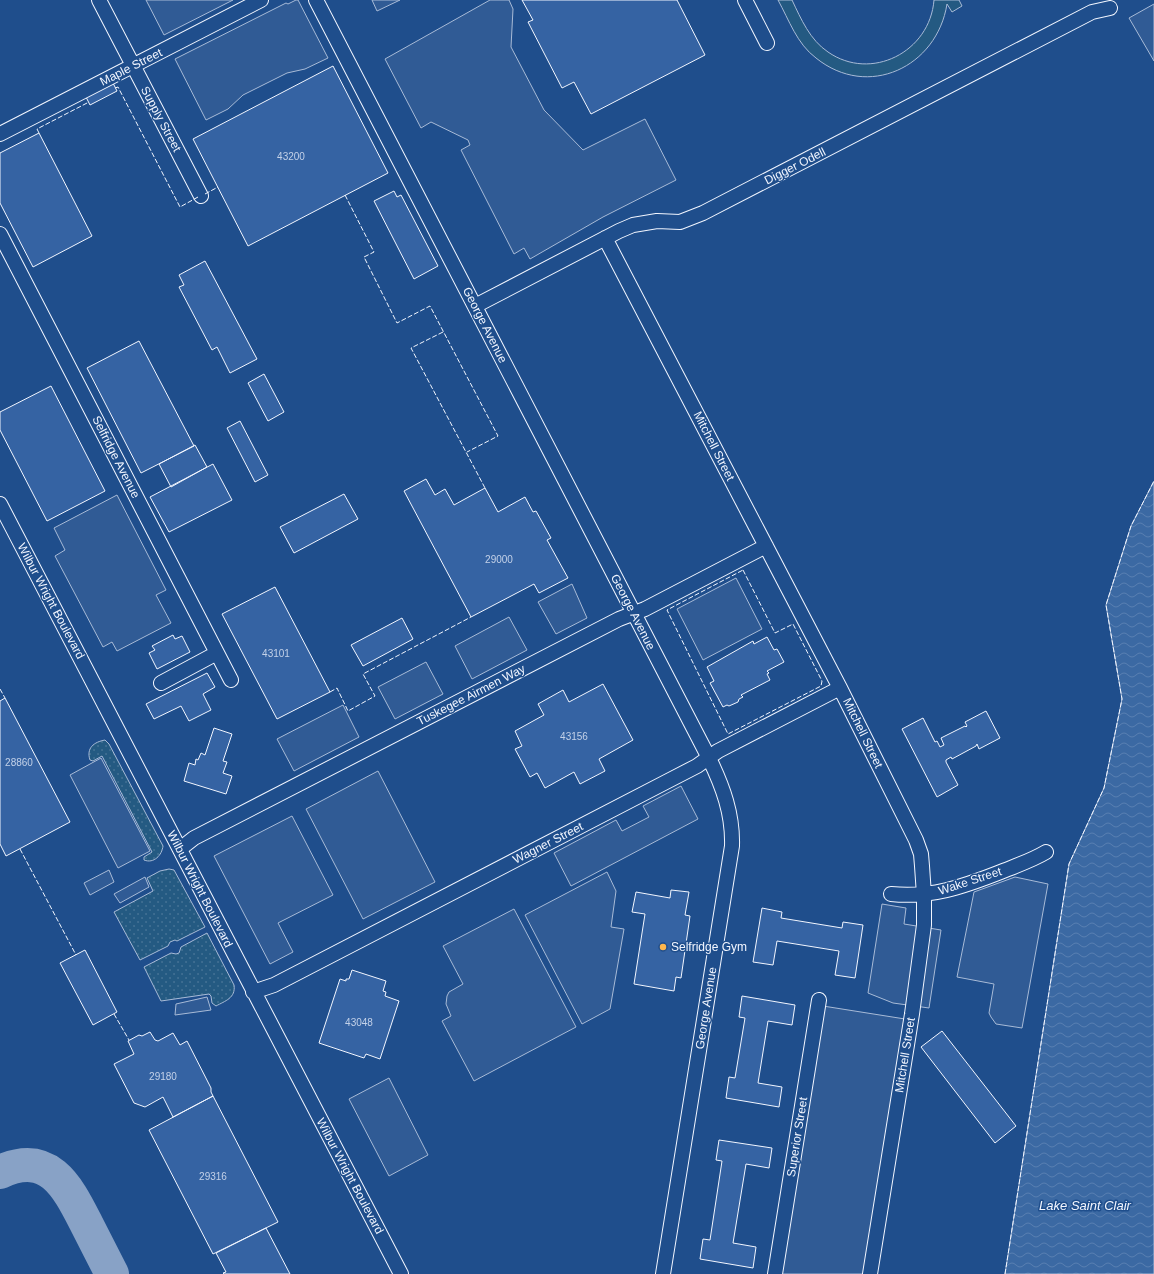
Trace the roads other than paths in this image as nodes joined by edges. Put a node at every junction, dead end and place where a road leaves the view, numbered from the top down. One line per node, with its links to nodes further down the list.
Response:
1 (99, 0): 7 (street, Supply Street)
2 (261, 0): 7 (street, Maple Street)
3 (316, 0): 12 (street, George Avenue)
4 (744, 0): 6 (street)
5 (1110, 8): 11 (street, Digger Odell)
6 (767, 43)
7 (133, 66): 8 (street, Maple Street); 9 (street, Supply Street)
8 (0, 134)
9 (201, 196)
10 (0, 234): 16 (street, Selfridge Avenue)
11 (605, 238): 12 (street, Digger Odell); 14 (street, Mitchell Street)
12 (475, 306): 15 (street, George Avenue)
13 (0, 504): 21 (street, Wilbur Wright Boulevard)
14 (766, 546): 15 (street, Tuskegee Airmen Way); 19 (street, Mitchell Street)
15 (634, 613): 20 (street, George Avenue); 21 (street, Tuskegee Airmen Way)
16 (218, 654): 17 (street, Selfridge Avenue); 18 (street)
17 (231, 680)
18 (161, 683)
19 (840, 688): 20 (street, Wagner Street); 24 (street, Mitchell Street)
20 (709, 758): 25 (street, Wagner Street); 28 (street, George Avenue)
21 (180, 849): 25 (street, Wilbur Wright Boulevard)
22 (1046, 852): 24 (street, Wake Street)
23 (891, 894): 24 (street, Wake Street)
24 (924, 895): 30 (street, Mitchell Street)
25 (254, 992): 27 (street, Wilbur Wright Boulevard)
26 (819, 1000): 29 (street, Superior Street)
27 (401, 1274)
28 (663, 1274)
29 (774, 1274)
30 (870, 1274)

